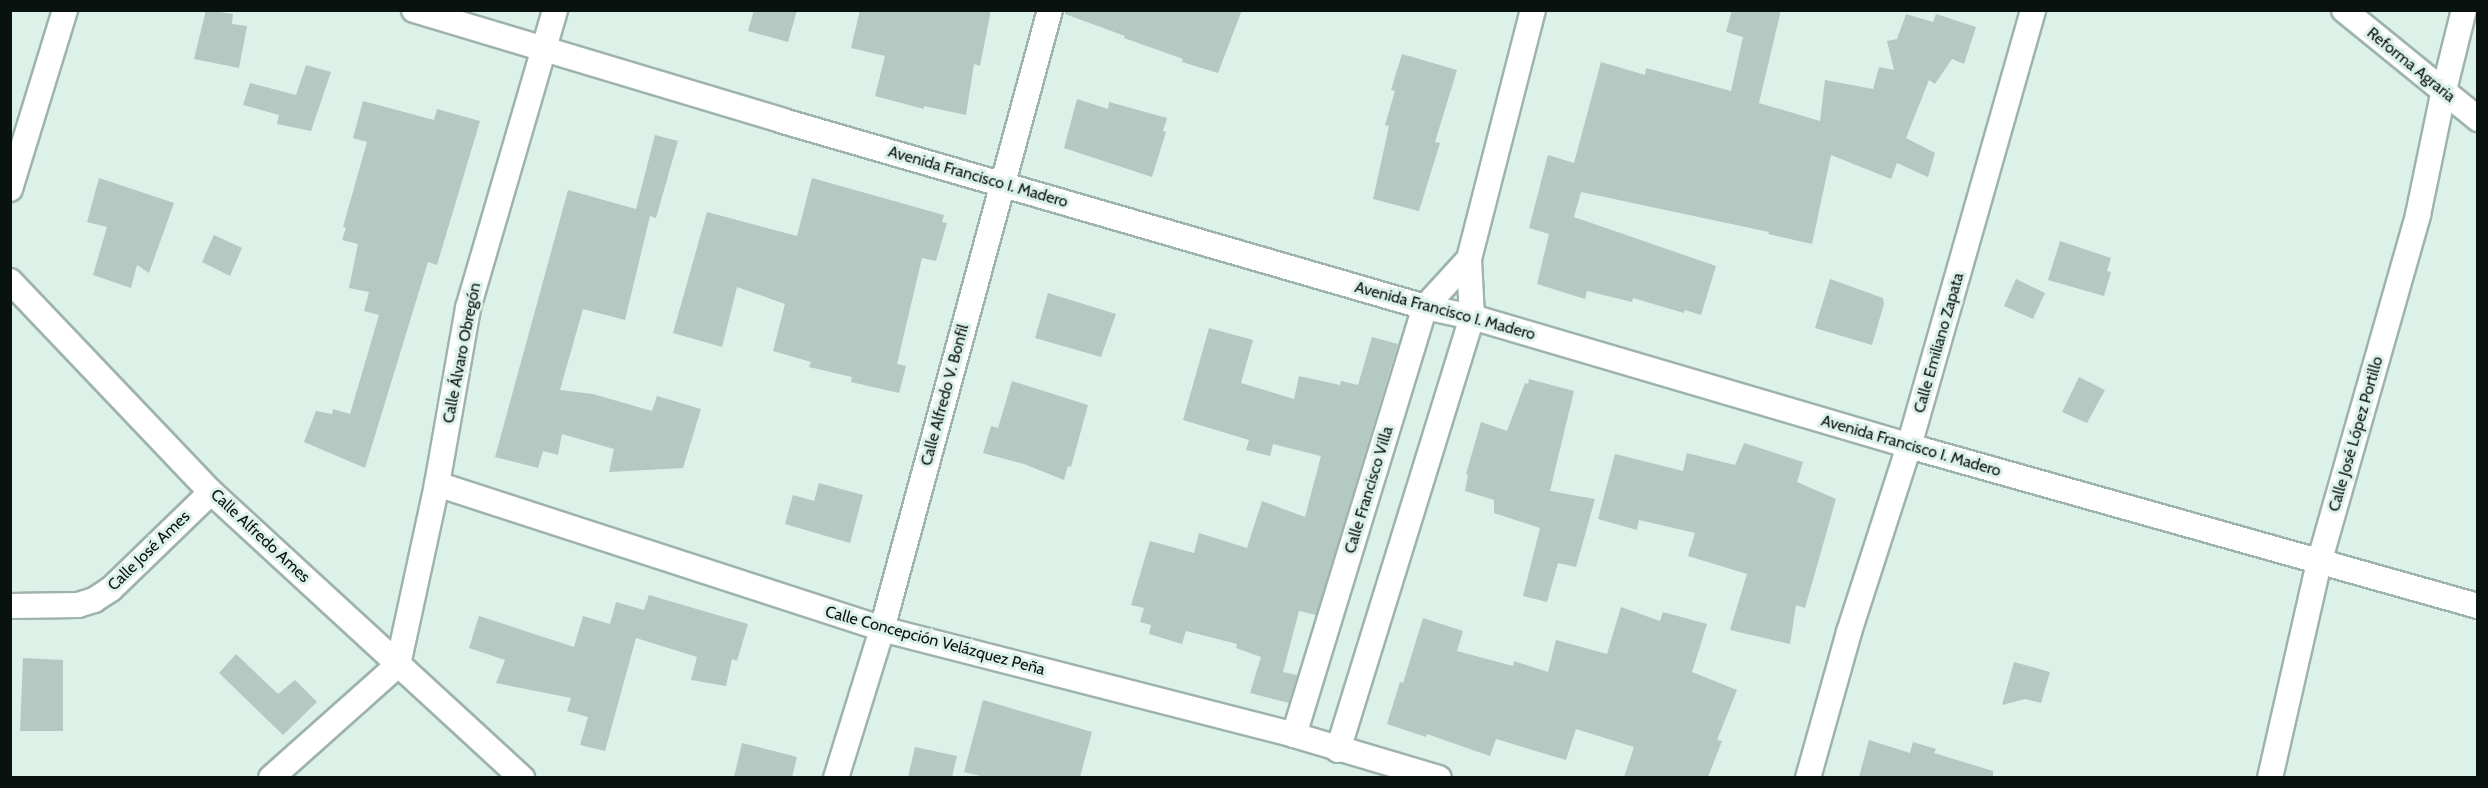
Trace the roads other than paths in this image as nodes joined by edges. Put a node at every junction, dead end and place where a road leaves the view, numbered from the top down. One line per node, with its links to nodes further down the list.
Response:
1 (65, 10): 13 (street)
2 (414, 10): 9 (street, Avenida Francisco I. Madero)
3 (555, 10): 9 (street, Calle Álvaro Obregón)
4 (1050, 10): 12 (street, Calle Alfredo V. Bonfil)
5 (1533, 10): 14 (street, Calle Francisco Villa)
6 (2033, 10): 18 (street, Calle Emiliano Zapata)
7 (2344, 10): 10 (street, Reforma Agraria)
8 (2464, 10): 10 (street, Calle José López Portillo)
9 (543, 50): 12 (street, Avenida Francisco I. Madero); 19 (street, Calle Álvaro Obregón)
10 (2444, 90): 11 (street, Reforma Agraria); 21 (street, Calle José López Portillo)
11 (2478, 119)
12 (1003, 183): 16 (street, Avenida Francisco I. Madero); 24 (street, Calle Alfredo V. Bonfil)
13 (10, 189)
14 (1469, 259): 16 (street, Calle Francisco Villa); 17 (street, Calle Francisco Villa)
15 (10, 281): 20 (street, Calle Alfredo Ames)
16 (1425, 307): 17 (street, Avenida Francisco I. Madero); 26 (street, Calle Francisco Villa)
17 (1472, 317): 18 (street, Avenida Francisco I. Madero); 27 (street, Calle Francisco Villa)
18 (1909, 446): 21 (street, Avenida Francisco I. Madero); 32 (street, Calle Emiliano Zapata)
19 (438, 484): 24 (street, Calle Concepción Velázquez Peña); 25 (street, Calle Álvaro Obregón)
20 (211, 492): 22 (street, Calle José Ames); 25 (street, Calle Alfredo Ames)
21 (2319, 563): 23 (street, Avenida Francisco I. Madero); 33 (street, Calle José López Portillo)
22 (10, 606)
23 (2478, 606)
24 (882, 629): 26 (street, Calle Concepción Velázquez Peña); 30 (street, Calle Alfredo V. Bonfil)
25 (398, 665): 28 (street); 29 (street, Calle Alfredo Ames)
26 (1294, 735): 27 (street, Calle Concepción Velázquez Peña)
27 (1338, 750): 31 (street, Calle Concepción Velázquez Peña)
28 (271, 777)
29 (522, 777)
30 (837, 777)
31 (1439, 777)
32 (1808, 777)
33 (2270, 777)

